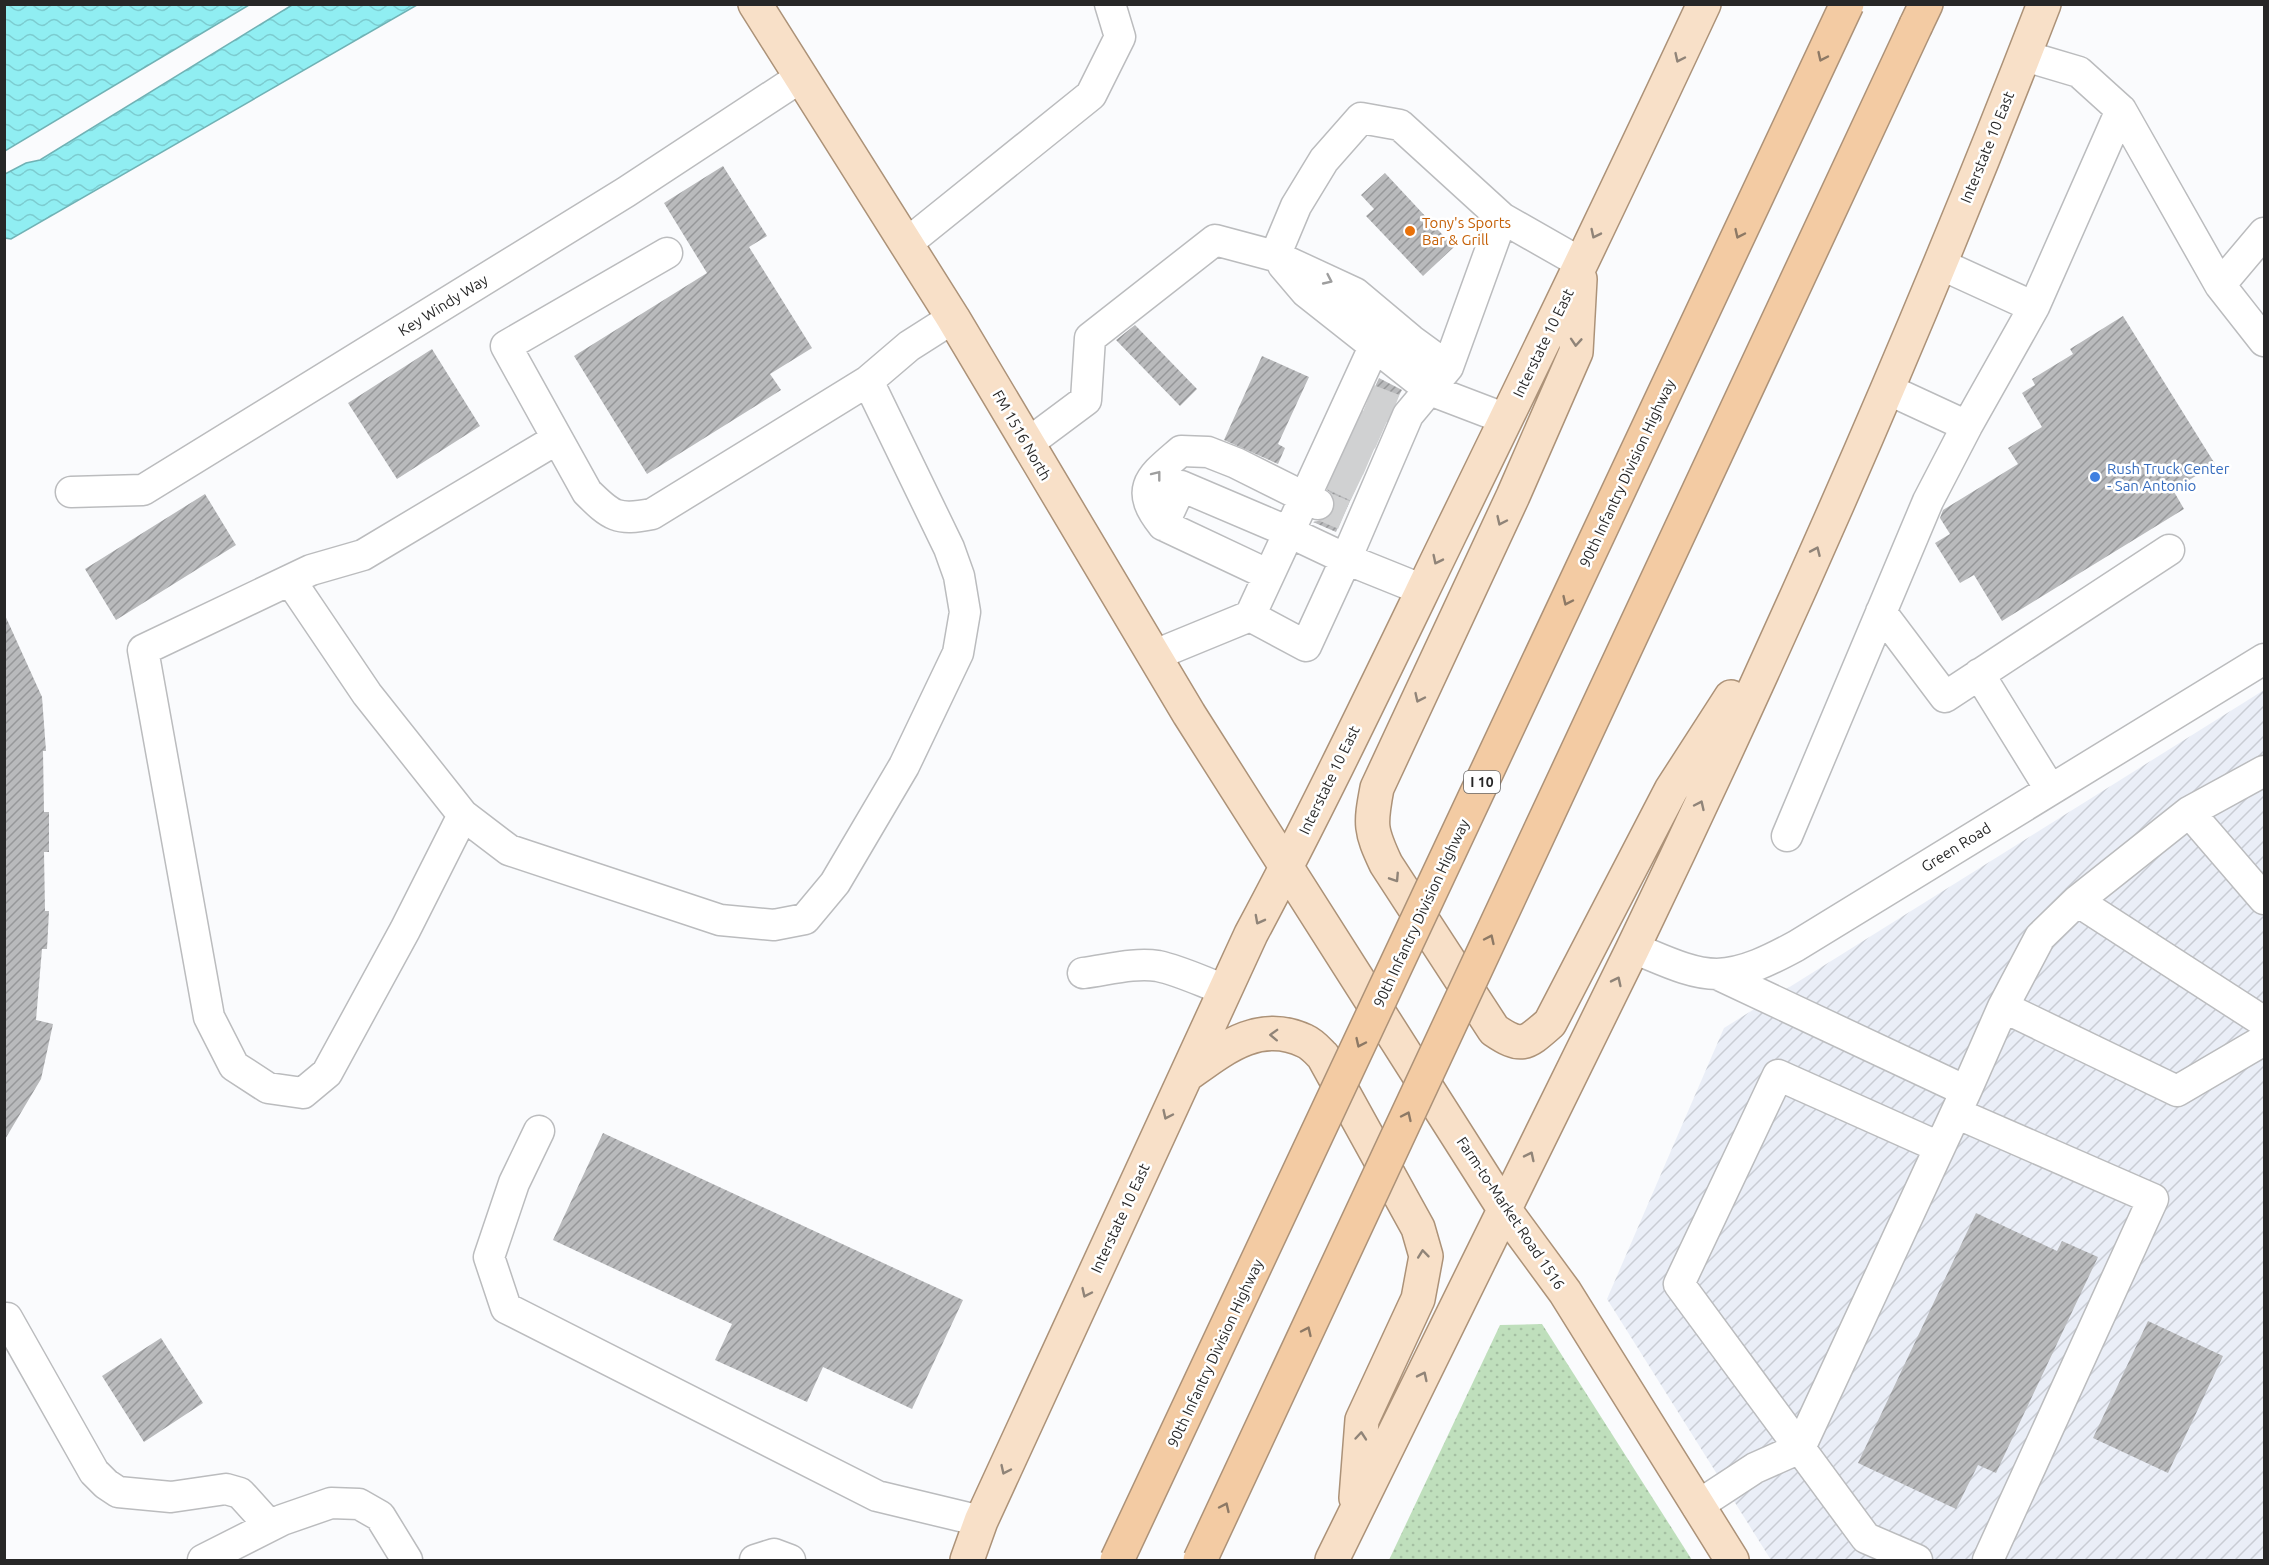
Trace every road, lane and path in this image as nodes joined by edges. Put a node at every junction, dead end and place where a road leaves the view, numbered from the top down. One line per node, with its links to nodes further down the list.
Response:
1 (755, 4): 8 (main road, FM 1516 North)
2 (1110, 4): 12 (street)
3 (1704, 4): 15 (main road, Interstate 10 East, one-way to 15)
4 (1847, 4): 76 (highway, 90th Infantry Division Highway / I 10, one-way to 76, bridge)
5 (2044, 4): 7 (main road, Interstate 10 East)
6 (1921, 15): 77 (highway, one-way to 6, bridge)
7 (2025, 56): 9 (street); 16 (main road, Interstate 10 East)
8 (801, 77): 12 (main road, FM 1516 North); 30 (street, Key Windy Way)
9 (2121, 110): 17 (street); 18 (street)
10 (1502, 218): 14 (street); 15 (street); 22 (street)
11 (2265, 233): 17 (street)
12 (906, 244): 19 (main road, FM 1516 North)
13 (667, 253): 27 (street)
14 (1275, 255): 21 (street); 22 (street, one-way to 22); 29 (street)
15 (1581, 263): 25 (main road, Interstate 10 East); 38 (main road, one-way to 38)
16 (1940, 264): 18 (street); 24 (main road, Interstate 10 East)
17 (2220, 285): 20 (street)
18 (2034, 307): 26 (street)
19 (953, 318): 23 (street); 29 (main road, FM 1516 North)
20 (2265, 341)
21 (1374, 347): 22 (street); 28 (street)
22 (1439, 378): 25 (street); 28 (street)
23 (868, 381): 27 (street); 48 (street)
24 (1887, 389): 26 (street); 38 (main road, Interstate 10 East, one-way to 24)
25 (1506, 419): 39 (main road, Interstate 10 East, one-way to 39)
26 (1967, 426): 40 (street)
27 (557, 439): 37 (street)
28 (1363, 443): 31 (street); 31 (street)
29 (1027, 444): 42 (main road, FM 1516 North)
30 (71, 492)
31 (1332, 510): 32 (street, one-way to 31); 33 (street); 35 (street)
32 (1163, 525): 33 (street); 36 (street)
33 (1289, 532): 35 (street); 36 (street)
34 (2169, 550): 44 (street)
35 (1346, 559): 39 (street); 41 (street)
36 (1269, 575): 41 (street)
37 (290, 580): 48 (street); 48 (street)
38 (1800, 588): 53 (main road, Interstate 10 East, one-way to 38)
39 (1423, 590): 50 (main road, Interstate 10 East)
40 (1881, 612): 44 (street); 49 (street)
41 (1250, 616): 42 (street)
42 (1155, 655): 50 (main road, FM 1516 North)
43 (2265, 658): 46 (street, Green Road)
44 (1979, 674): 46 (street)
45 (2265, 771): 47 (street)
46 (2050, 789): 55 (street, Green Road)
47 (2189, 812): 51 (street); 52 (street)
48 (463, 815)
49 (1787, 836)
50 (1286, 868): 56 (main road, Interstate 10 East, one-way to 56); 64 (main road, Farm-to-Market Road 1516)
51 (2265, 899)
52 (2077, 901): 57 (street); 58 (street)
53 (1633, 948): 55 (street, Green Road); 64 (main road, Interstate 10 East, one-way to 53)
54 (1083, 973): 56 (street)
55 (1717, 974): 61 (street)
56 (1225, 990): 60 (main road, Interstate 10 East)
57 (2003, 1007): 59 (street); 61 (street)
58 (2265, 1022)
59 (2265, 1040)
60 (1185, 1077): 68 (main road, one-way to 60); 69 (main road, Interstate 10 East, one-way to 69)
61 (1961, 1102): 63 (street); 81 (street)
62 (539, 1131): 69 (street)
63 (1939, 1147): 66 (street); 66 (street)
64 (1504, 1209): 67 (main road, Farm-to-Market Road 1516); 68 (main road, Interstate 10 East, one-way to 64)
65 (7, 1318): 70 (street)
66 (1800, 1448): 67 (street); 80 (street)
67 (1697, 1506): 79 (main road, Farm-to-Market Road 1516)
68 (1354, 1515): 78 (main road, Interstate 10 East)
69 (981, 1521): 75 (main road, Interstate 10 East)
70 (270, 1526): 71 (street); 72 (street)
71 (203, 1560)
72 (407, 1560)
73 (755, 1560): 74 (street)
74 (790, 1560)
75 (967, 1560)
76 (1117, 1560)
77 (1200, 1560)
78 (1332, 1560)
79 (1732, 1560)
80 (1917, 1560)
81 (1988, 1560)

